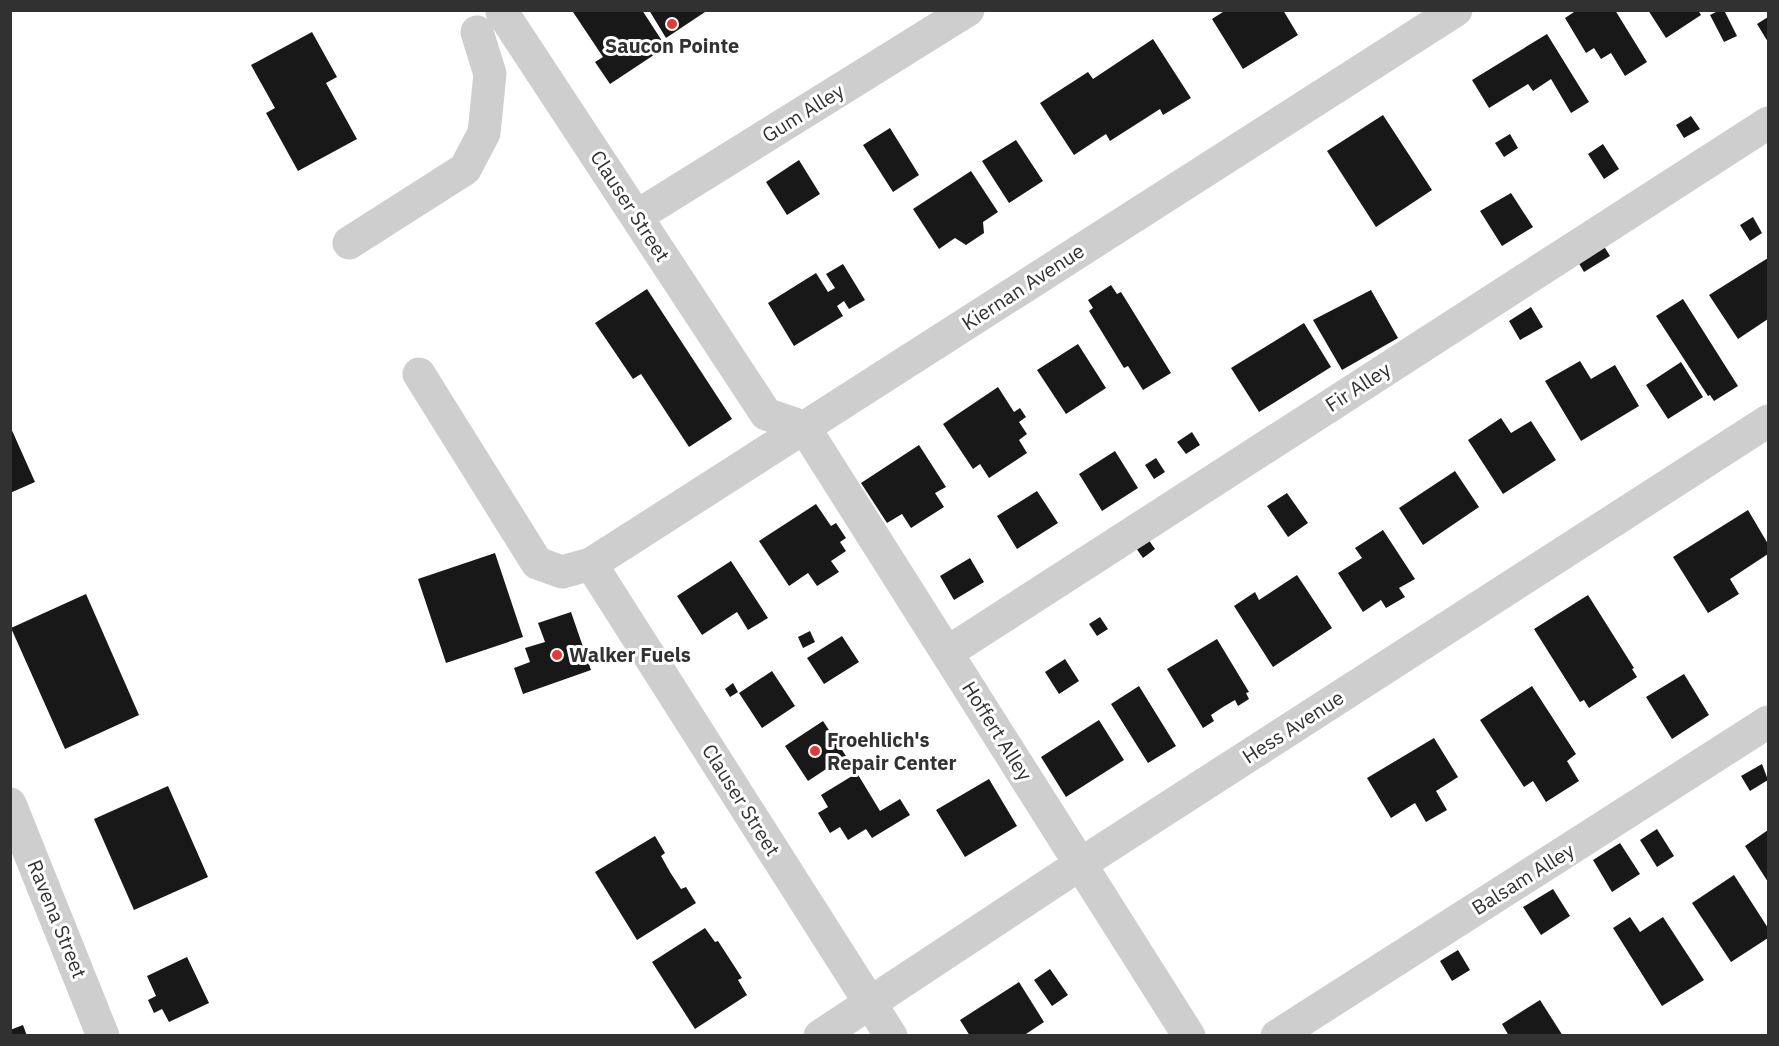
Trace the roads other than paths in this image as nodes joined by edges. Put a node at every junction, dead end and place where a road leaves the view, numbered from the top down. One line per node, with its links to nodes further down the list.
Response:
1 (968, 10): 5 (street, Gum Alley)
2 (1456, 10): 9 (street, Kiernan Avenue)
3 (487, 16): 5 (street, Clauser Street); 6 (street)
4 (1768, 123): 11 (street, Fir Alley)
5 (637, 216): 9 (street, Clauser Street)
6 (349, 243)
7 (419, 374): 10 (street, Kiernan Avenue)
8 (1768, 421): 14 (street, Hess Avenue)
9 (804, 427): 10 (street, Kiernan Avenue); 11 (street, Hoffert Alley)
10 (591, 564): 15 (street, Clauser Street)
11 (948, 652): 14 (street, Hoffert Alley)
12 (1768, 722): 20 (street, Balsam Alley)
13 (12, 809): 16 (street, Ravena Street)
14 (1079, 865): 15 (street, Hess Avenue); 19 (street, Hoffert Alley)
15 (869, 1001): 17 (street, Hess Avenue); 18 (street, Clauser Street)
16 (104, 1035)
17 (820, 1035)
18 (891, 1035)
19 (1189, 1035)
20 (1277, 1035)

